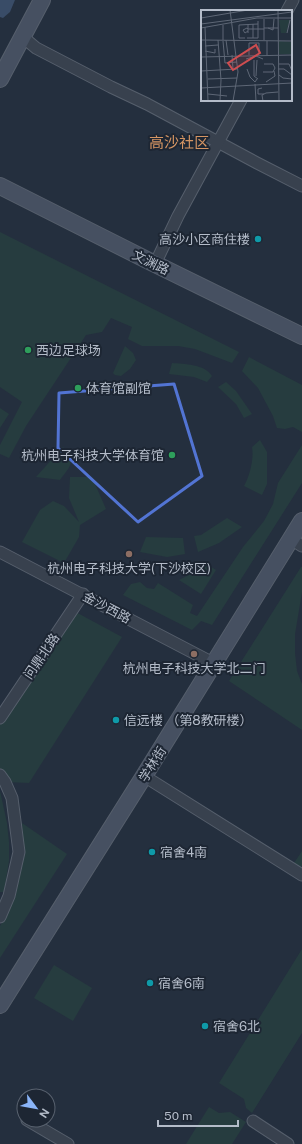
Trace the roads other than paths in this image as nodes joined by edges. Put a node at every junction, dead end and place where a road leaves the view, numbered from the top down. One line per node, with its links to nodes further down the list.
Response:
1 (42, 0): 4 (main road)
2 (293, 0): 3 (street)
3 (288, 10)
4 (22, 37): 5 (main road); 7 (street)
5 (0, 80)
6 (240, 101): 7 (street)
7 (219, 142): 9 (street); 10 (street)
8 (0, 186): 10 (main road, 文渊路)
9 (302, 186)
10 (155, 264): 11 (main road, 文渊路)
11 (302, 336)
12 (302, 521): 13 (main road, 学林街)
13 (296, 542): 16 (main road, 学林街)
14 (0, 552): 15 (street, 金沙西路)
15 (82, 594): 16 (street, 金沙西路); 17 (street, 问鼎北路)
16 (213, 663): 19 (main road, 学林街)
17 (0, 718)
18 (0, 775): 21 (street)
19 (144, 776): 20 (street); 22 (main road, 学林街)
20 (302, 875)
21 (0, 917)
22 (0, 1005)
23 (253, 1121): 26 (street)
24 (41, 1128): 25 (street)
25 (68, 1144)
26 (288, 1144)

